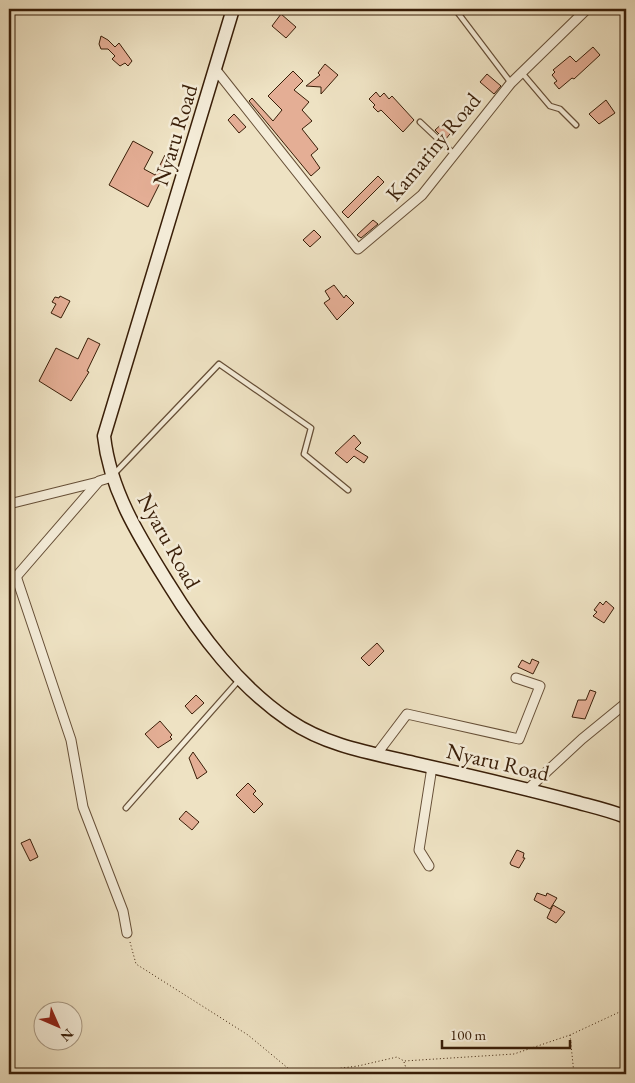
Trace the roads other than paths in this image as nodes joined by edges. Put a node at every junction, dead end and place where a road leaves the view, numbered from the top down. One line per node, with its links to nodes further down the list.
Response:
1 (233, 9): 4 (main road, Nyaru Road)
2 (454, 9): 6 (lane)
3 (587, 9): 5 (street, Kamariny Road)
4 (216, 70): 9 (street, Kamariny Road); 10 (main road, Nyaru Road)
5 (522, 72): 6 (street, Kamariny Road); 8 (lane)
6 (511, 83): 9 (street, Kamariny Road)
7 (420, 122): 9 (lane)
8 (576, 125)
9 (454, 154)
10 (112, 477): 11 (street); 12 (lane); 16 (main road, Nyaru Road)
11 (99, 481): 13 (street); 14 (street)
12 (348, 490)
13 (9, 504)
14 (16, 576): 15 (street); 25 (street)
15 (9, 585)
16 (240, 678): 19 (main road, Nyaru Road); 22 (lane)
17 (516, 678): 19 (street)
18 (626, 703): 21 (street)
19 (376, 755): 20 (main road, Nyaru Road)
20 (432, 767): 21 (main road, Nyaru Road); 24 (street)
21 (528, 789): 23 (main road, Nyaru Road)
22 (126, 808)
23 (626, 817)
24 (429, 866)
25 (127, 933)

